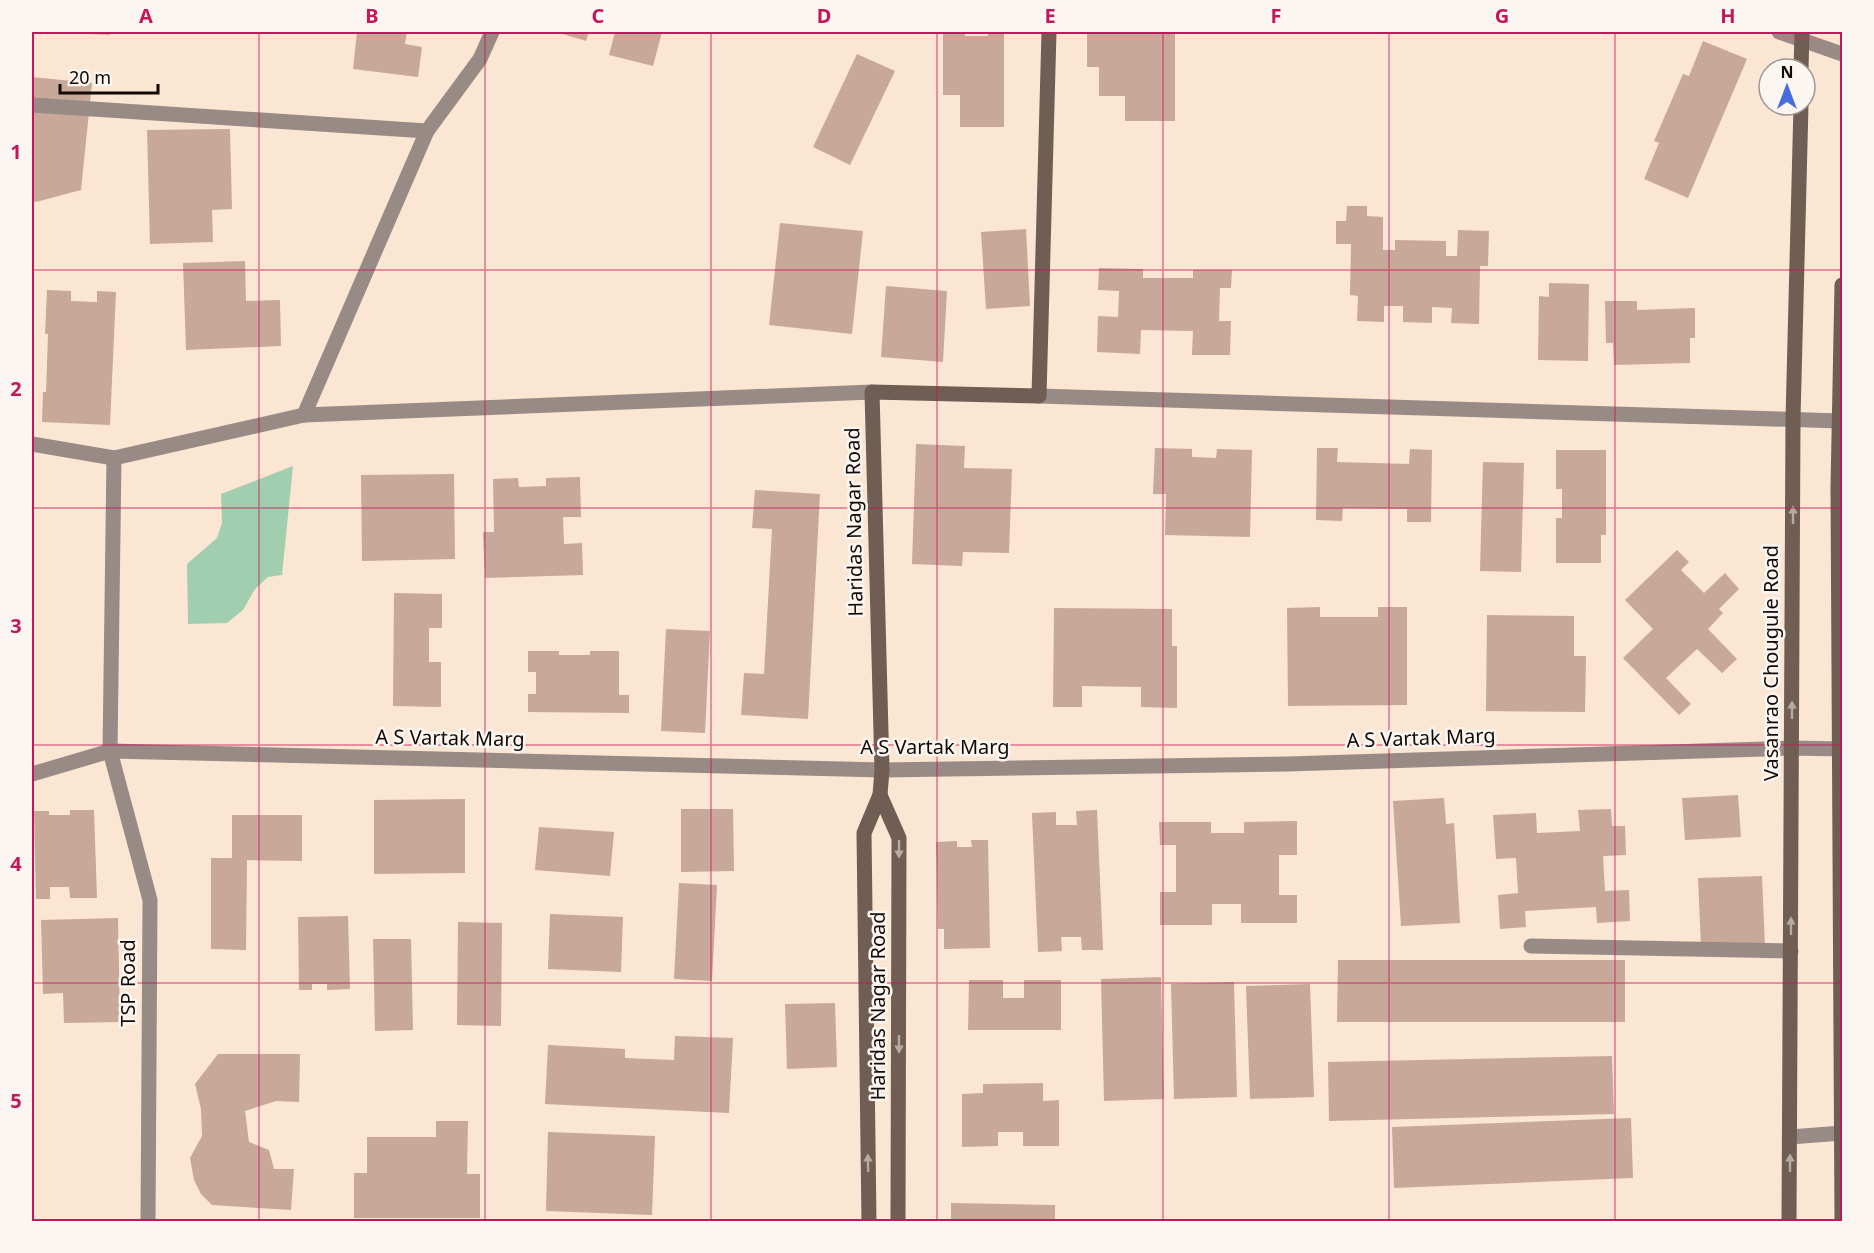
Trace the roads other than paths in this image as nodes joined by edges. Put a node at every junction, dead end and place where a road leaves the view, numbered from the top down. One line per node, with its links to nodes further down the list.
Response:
1 (492, 32): 9 (street)
2 (1049, 32): 12 (street)
3 (1779, 32): 4 (street)
4 (1802, 36): 5 (street); 6 (street)
5 (1842, 54)
6 (1801, 57)
7 (32, 105): 9 (street)
8 (1801, 117): 14 (street, Vasanrao Chougule Road)
9 (427, 131): 13 (street)
10 (1842, 285): 15 (street)
11 (872, 392): 12 (street); 13 (street); 21 (street, Haridas Nagar Road)
12 (1039, 396): 14 (street)
13 (304, 415): 17 (street)
14 (1793, 419): 15 (street); 18 (street, Vasanrao Chougule Road, one-way to 14)
15 (1840, 421): 19 (street)
16 (32, 444): 17 (street)
17 (114, 458): 20 (street, TSP Road)
18 (1792, 747): 19 (street, A S Vartak Marg); 21 (street, A S Vartak Marg); 25 (street, Vasanrao Chougule Road, one-way to 18)
19 (1841, 749): 26 (street)
20 (110, 751): 21 (street, A S Vartak Marg); 22 (street, A S Vartak Marg); 28 (street, TSP Road)
21 (882, 770): 23 (street, Haridas Nagar Road)
22 (32, 774)
23 (880, 795): 29 (street, Haridas Nagar Road, one-way to 23); 30 (street, Haridas Nagar Road, one-way to 30)
24 (1531, 946): 25 (street)
25 (1791, 951): 27 (street, Vasanrao Chougule Road)
26 (1842, 1133): 27 (street); 32 (street)
27 (1790, 1137): 31 (street, Vasanrao Chougule Road, one-way to 27)
28 (148, 1221)
29 (869, 1221)
30 (898, 1221)
31 (1789, 1221)
32 (1842, 1221)

